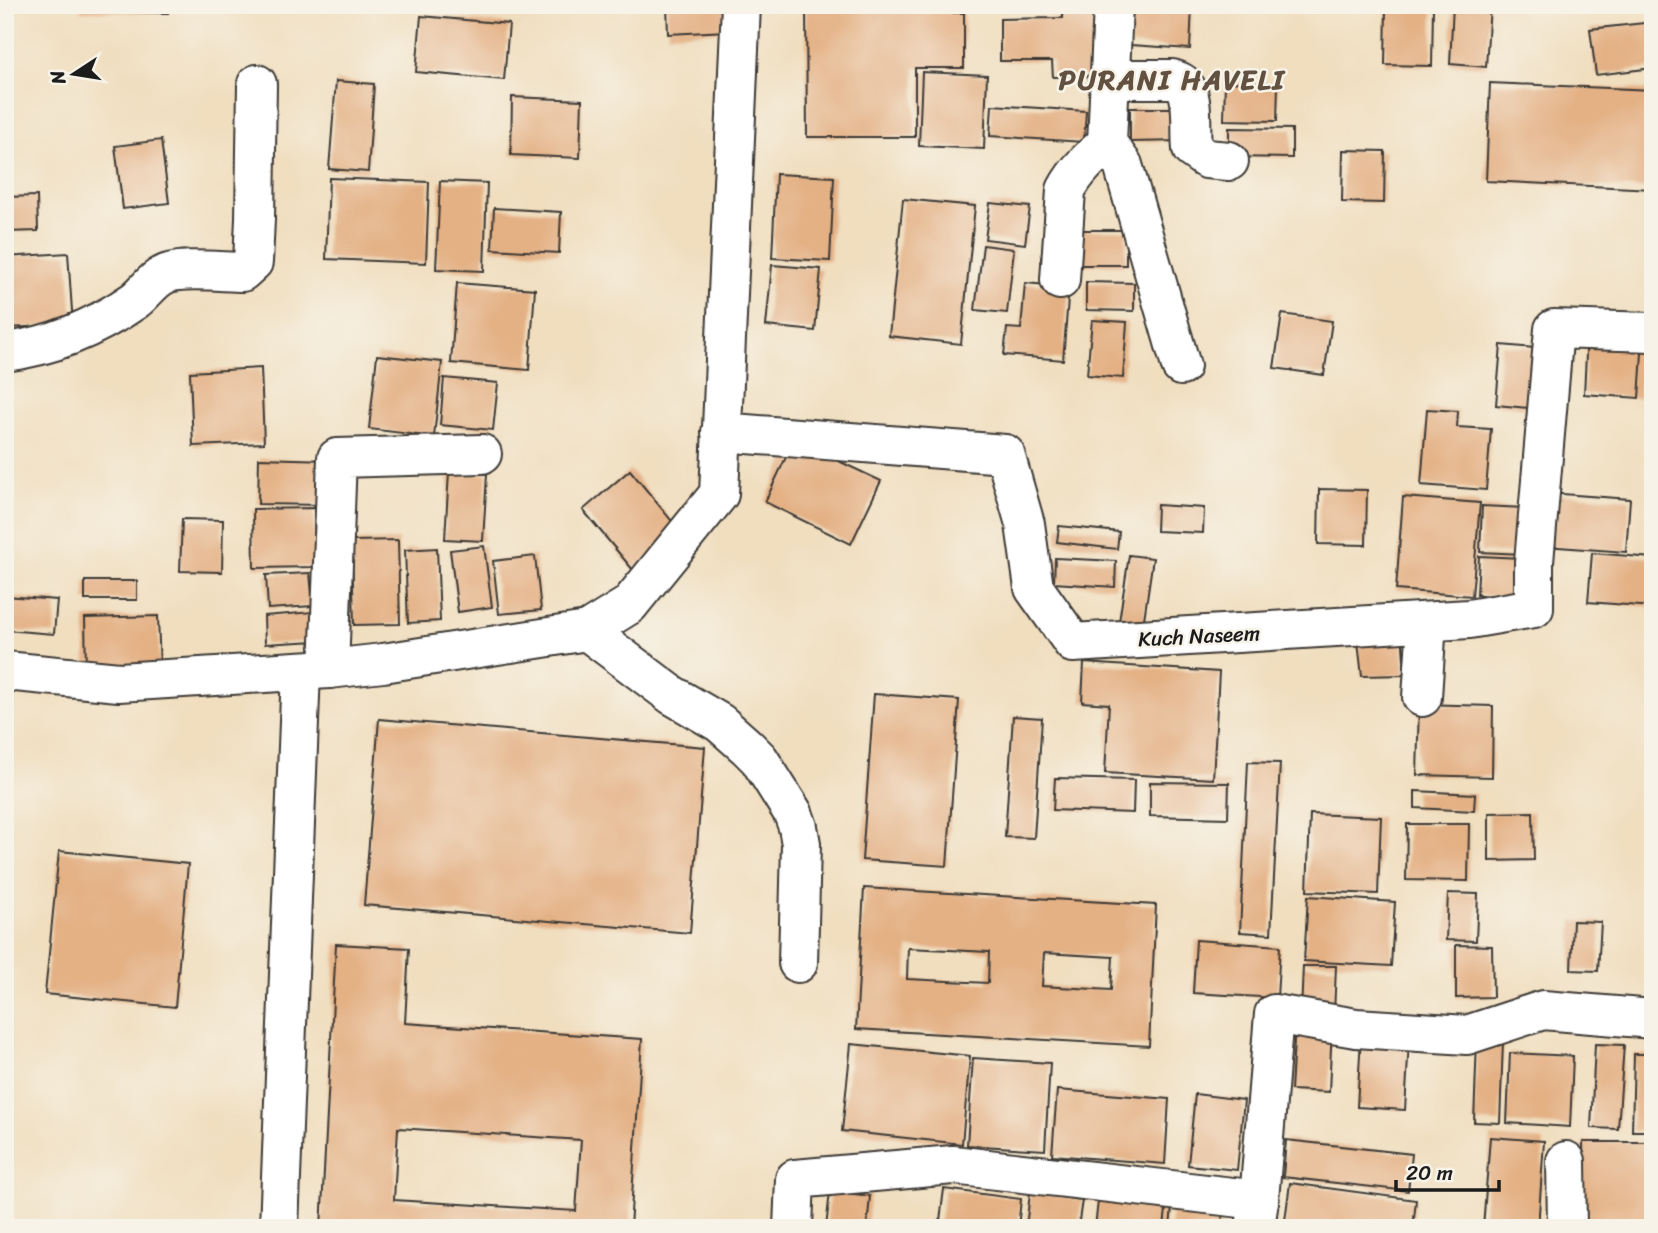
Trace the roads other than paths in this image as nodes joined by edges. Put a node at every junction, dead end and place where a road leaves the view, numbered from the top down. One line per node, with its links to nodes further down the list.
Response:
1 (741, 5): 11 (street)
2 (1113, 5): 3 (street)
3 (1110, 79): 5 (street); 6 (street)
4 (257, 84): 9 (street)
5 (1107, 143): 7 (street); 10 (street)
6 (1229, 161)
7 (1060, 280)
8 (1653, 332): 13 (street, Kuch Naseem)
9 (5, 352)
10 (1181, 366)
11 (721, 432): 13 (street, Kuch Naseem); 14 (street)
12 (482, 454): 15 (street)
13 (1427, 622): 17 (street)
14 (587, 631): 15 (street); 18 (street)
15 (315, 670): 16 (street); 22 (street)
16 (5, 671)
17 (1422, 697)
18 (799, 963)
19 (1653, 1019): 21 (street)
20 (1566, 1161): 24 (street)
21 (1257, 1214): 23 (street)
22 (279, 1228)
23 (793, 1228)
24 (1567, 1228)

